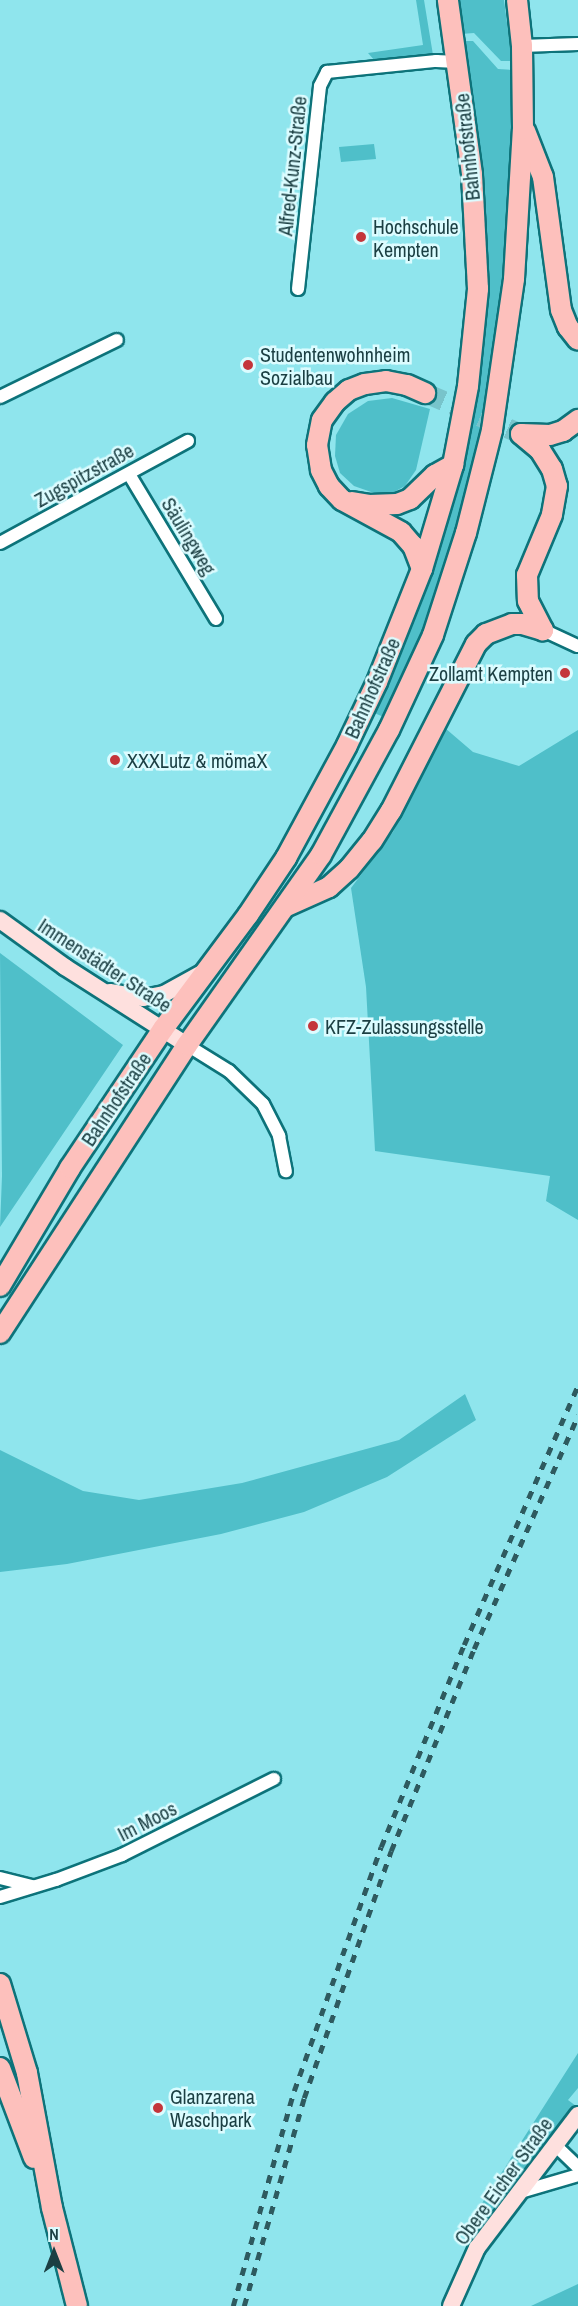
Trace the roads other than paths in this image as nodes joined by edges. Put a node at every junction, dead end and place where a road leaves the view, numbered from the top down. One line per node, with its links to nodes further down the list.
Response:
1 (448, 0): 5 (main road, Bahnhofstraße)
2 (517, 0): 4 (main road, Bahnhofstraße)
3 (578, 44): 4 (street)
4 (522, 46): 6 (main road, Bahnhofstraße)
5 (457, 62): 7 (street, Alfred-Kunz-Straße); 14 (main road, Bahnhofstraße)
6 (523, 129): 9 (main road); 22 (main road, Bahnhofstraße)
7 (298, 289)
8 (117, 340): 11 (street)
9 (578, 340)
10 (425, 393): 16 (main road)
11 (0, 397)
12 (578, 420): 20 (main road)
13 (188, 441): 15 (street, Zugspitzstraße)
14 (453, 465): 16 (main road); 18 (main road, Bahnhofstraße)
15 (129, 474): 17 (street, Zugspitzstraße); 19 (street, Säulingweg)
16 (342, 500): 18 (main road)
17 (0, 543)
18 (422, 569): 24 (main road, Bahnhofstraße)
19 (216, 619)
20 (543, 630): 21 (street); 22 (main road)
21 (578, 646)
22 (287, 906): 27 (main road, Bahnhofstraße)
23 (0, 920): 25 (street, Immenstädter Straße)
24 (205, 972): 25 (street); 26 (main road, Bahnhofstraße)
25 (104, 991): 26 (street, Immenstädter Straße)
26 (164, 1029): 27 (street, Immenstädter Straße); 29 (main road, Bahnhofstraße)
27 (187, 1045): 28 (street); 30 (main road, Bahnhofstraße)
28 (286, 1171)
29 (0, 1286)
30 (0, 1333)
31 (274, 1779): 33 (street, Im Moos)
32 (0, 1878): 33 (street)
33 (34, 1886): 34 (street, Im Moos)
34 (0, 1897)
35 (0, 1984): 42 (main road)
36 (0, 2068): 42 (main road)
37 (578, 2115): 38 (street, Obere Eicher Straße)
38 (554, 2144): 39 (street); 41 (street, Obere Eicher Straße)
39 (578, 2167)
40 (578, 2175): 41 (street)
41 (516, 2193): 44 (street, Obere Eicher Straße)
42 (52, 2208): 43 (main road)
43 (77, 2306)
44 (451, 2306)

